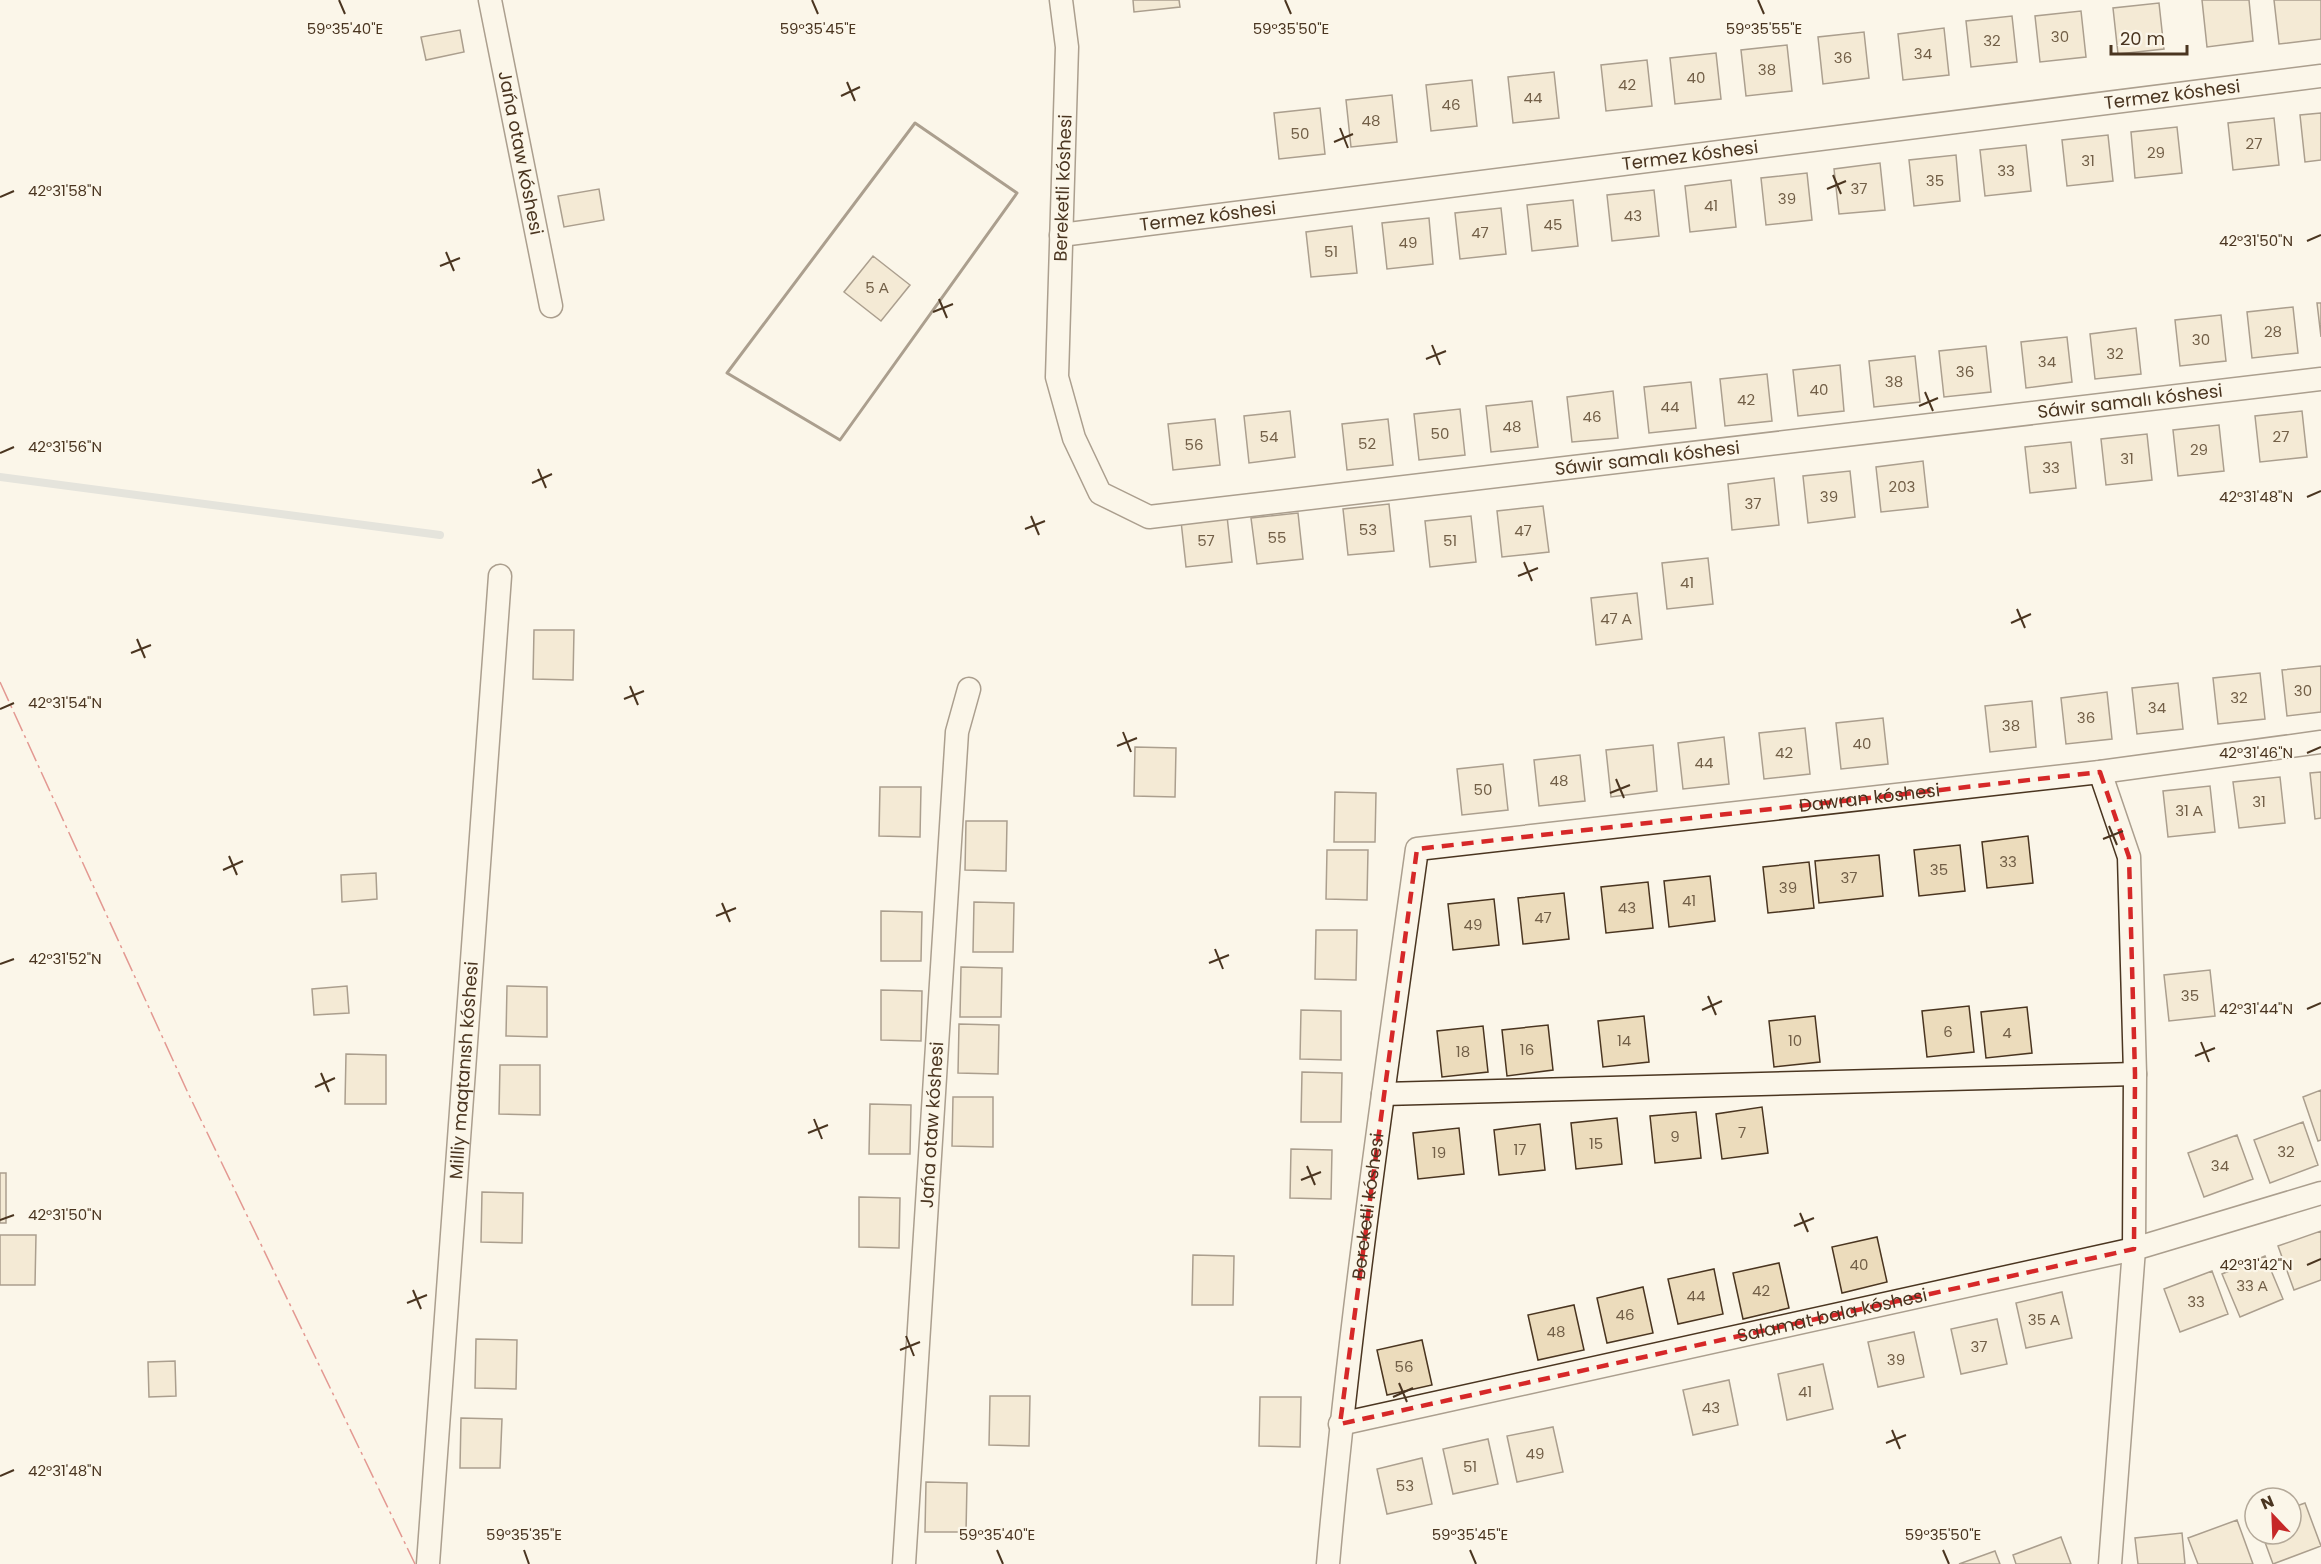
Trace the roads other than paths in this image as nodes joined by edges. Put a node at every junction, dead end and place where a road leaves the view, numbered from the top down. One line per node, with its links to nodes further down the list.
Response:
1 (490, 0): 5 (street, Jańa otaw kóshesi)
2 (1061, 0): 4 (street, Bereketli kóshesi)
3 (2321, 76): 4 (street, Termez kóshesi)
4 (1061, 235): 6 (street, Bereketli kóshesi)
5 (551, 306)
6 (1057, 377): 7 (street, Sáwir samalı kóshesi)
7 (2321, 379)
8 (500, 576): 18 (street, Milliy maqtanısh kóshesi)
9 (969, 689): 19 (street, Jańa otaw kóshesi)
10 (2321, 742): 11 (street, Dawran kóshesi)
11 (2100, 772): 12 (street, Dawran kóshesi); 13 (street)
12 (1417, 849): 14 (street, Bereketli kóshesi)
13 (2135, 1074): 14 (street); 16 (street)
14 (1383, 1094): 17 (street, Bereketli kóshesi)
15 (2321, 1193): 16 (street, Salamat bala kóshesi)
16 (2134, 1249): 17 (street, Salamat bala kóshesi); 21 (street)
17 (1340, 1424): 20 (street, Bereketli kóshesi)
18 (428, 1564)
19 (904, 1564)
20 (1328, 1564)
21 (2110, 1564)

